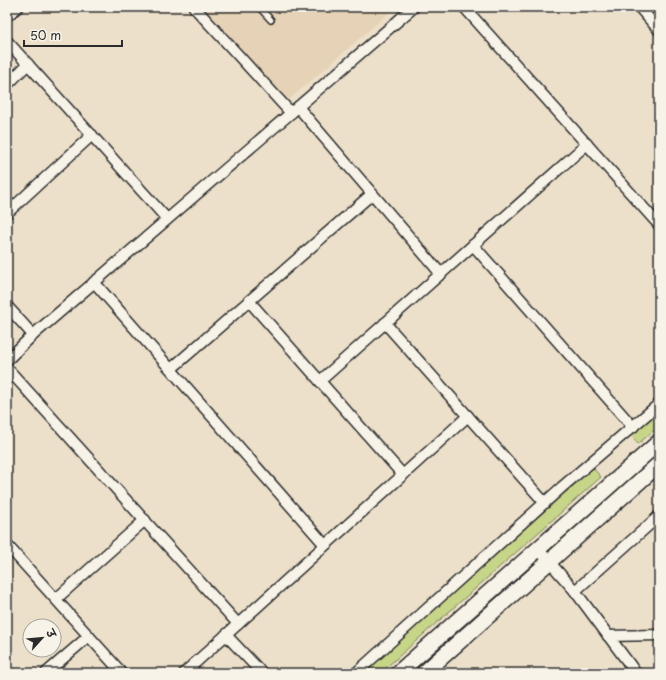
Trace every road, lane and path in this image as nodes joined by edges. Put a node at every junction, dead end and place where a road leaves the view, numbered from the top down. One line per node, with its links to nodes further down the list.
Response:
1 (18, 7): 7 (street)
2 (194, 7): 13 (street)
3 (259, 7): 8 (lane)
4 (414, 7): 13 (street)
5 (464, 7): 15 (street)
6 (639, 7): 9 (street)
7 (7, 16)
8 (271, 20)
9 (659, 30)
10 (7, 41): 11 (street)
11 (28, 64): 12 (street); 14 (street)
12 (7, 85)
13 (295, 110): 16 (street); 18 (street)
14 (92, 135): 17 (street); 18 (street)
15 (587, 144): 19 (street); 20 (street)
16 (372, 194): 21 (street); 23 (street)
17 (7, 213)
18 (167, 219): 22 (street)
19 (659, 225)
20 (473, 245): 21 (street); 33 (street)
21 (441, 274): 25 (street)
22 (94, 282): 26 (street); 29 (street)
23 (249, 301): 29 (street); 30 (street)
24 (7, 306): 26 (street)
25 (385, 322): 30 (street); 32 (street)
26 (33, 335): 27 (street)
27 (7, 360)
28 (7, 368): 39 (street)
29 (171, 369): 41 (street)
30 (320, 380): 36 (street)
31 (659, 404): 33 (street)
32 (468, 416): 36 (street); 37 (street)
33 (633, 427): 37 (street)
34 (659, 442): 42 (street)
35 (659, 464): 43 (street)
36 (404, 475): 41 (street)
37 (545, 503): 55 (street)
38 (659, 516): 44 (street)
39 (145, 520): 45 (street); 46 (street)
40 (7, 545): 45 (street)
41 (325, 545): 46 (street)
42 (538, 549): 43 (street); 56 (street)
43 (549, 561): 44 (street); 57 (street)
44 (575, 591): 50 (street)
45 (56, 599): 49 (street)
46 (238, 624): 47 (street)
47 (226, 635): 53 (street); 54 (street)
48 (659, 635): 50 (street)
49 (88, 636): 51 (street); 52 (street)
50 (608, 636): 58 (street)
51 (46, 673)
52 (122, 673)
53 (184, 673)
54 (262, 673)
55 (356, 673)
56 (398, 673)
57 (424, 673)
58 (636, 673)

